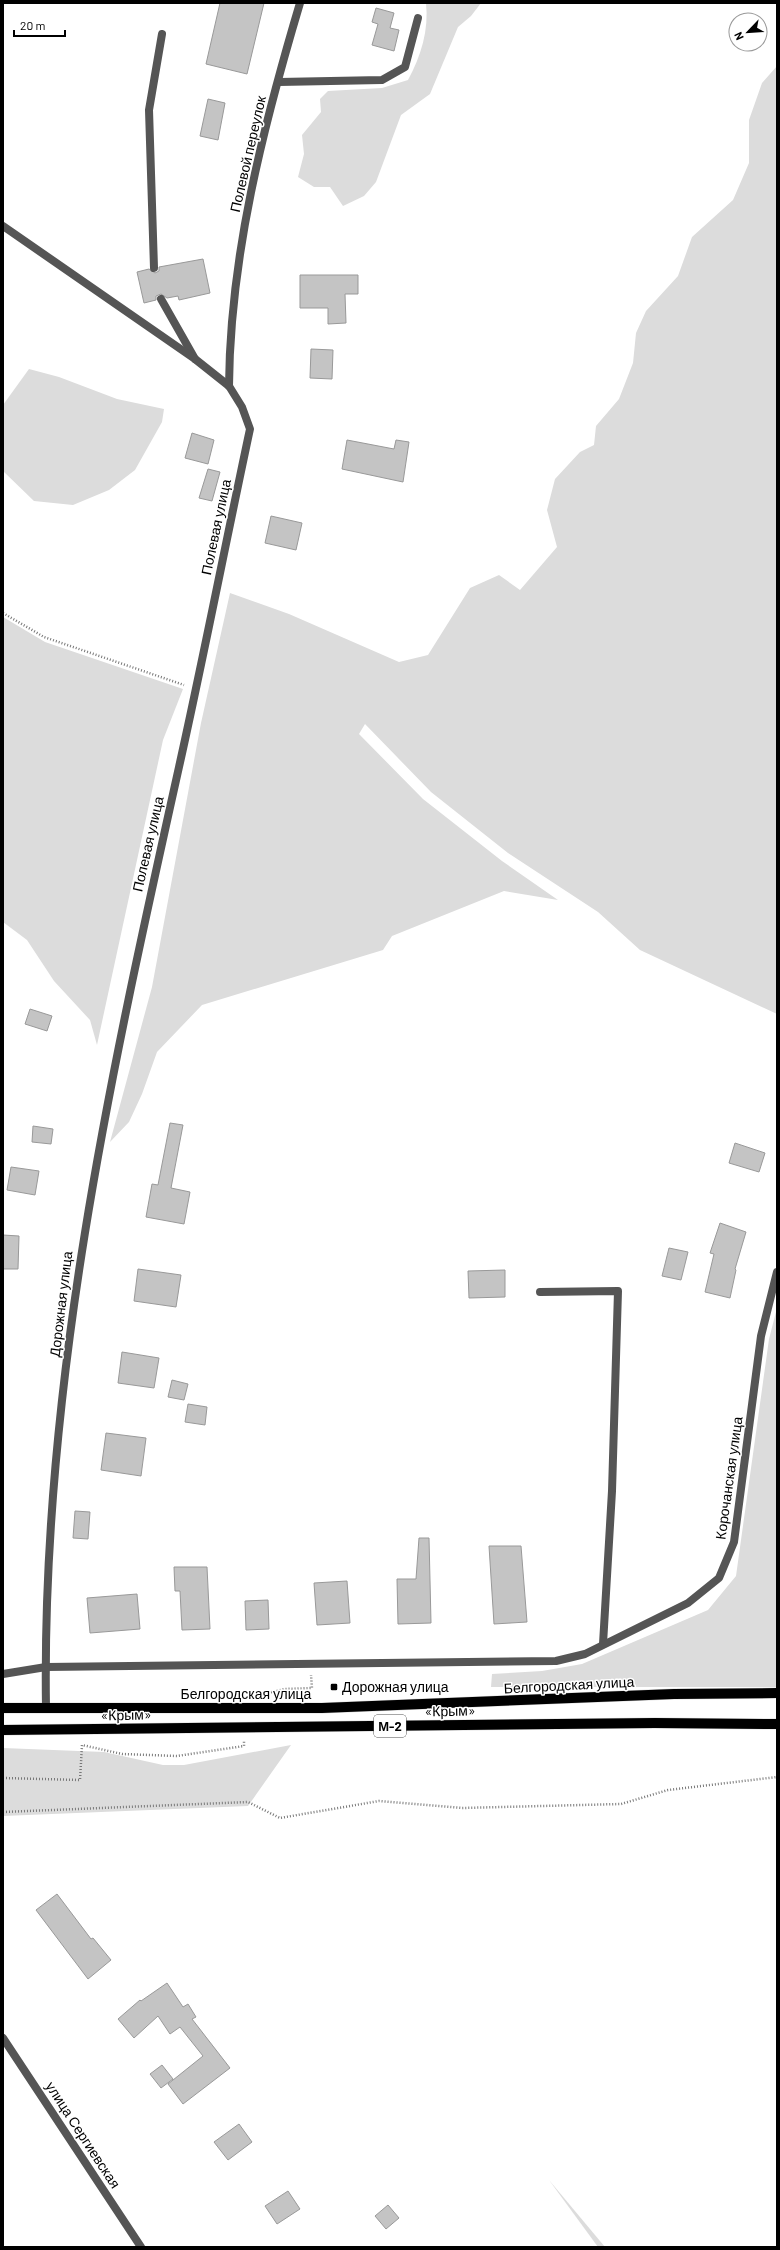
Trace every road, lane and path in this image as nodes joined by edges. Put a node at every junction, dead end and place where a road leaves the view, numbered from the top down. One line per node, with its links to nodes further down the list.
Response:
1 (300, 3): 4 (street, Полевой переулок)
2 (418, 18): 4 (street)
3 (162, 34): 6 (street)
4 (279, 82): 9 (street, Полевой переулок)
5 (3, 226): 8 (street, Полевая улица)
6 (154, 268)
7 (161, 299): 8 (street)
8 (195, 359): 9 (street, Полевая улица)
9 (229, 386): 11 (street, Полевая улица)
10 (3, 613): 11 (path)
11 (196, 689): 12 (street, Полевая улица)
12 (138, 948): 16 (street, Дорожная улица)
13 (777, 1272): 15 (street, Корочанская улица)
14 (540, 1292): 15 (street)
15 (604, 1644): 16 (street)
16 (46, 1667): 17 (street); 20 (street, Дорожная улица)
17 (3, 1674)
18 (777, 1693): 20 (main road, Белгородская улица / М-2)
19 (3, 1708): 20 (main road, Белгородская улица / М-2)
20 (46, 1708)
21 (777, 1724): 22 (main road, «Крым» / М-2)
22 (3, 1730)
23 (777, 1777): 26 (path)
24 (3, 1778): 25 (path)
25 (80, 1780)
26 (3, 1812)
27 (3, 2038): 28 (street, улица Сергиевская)
28 (141, 2247)

